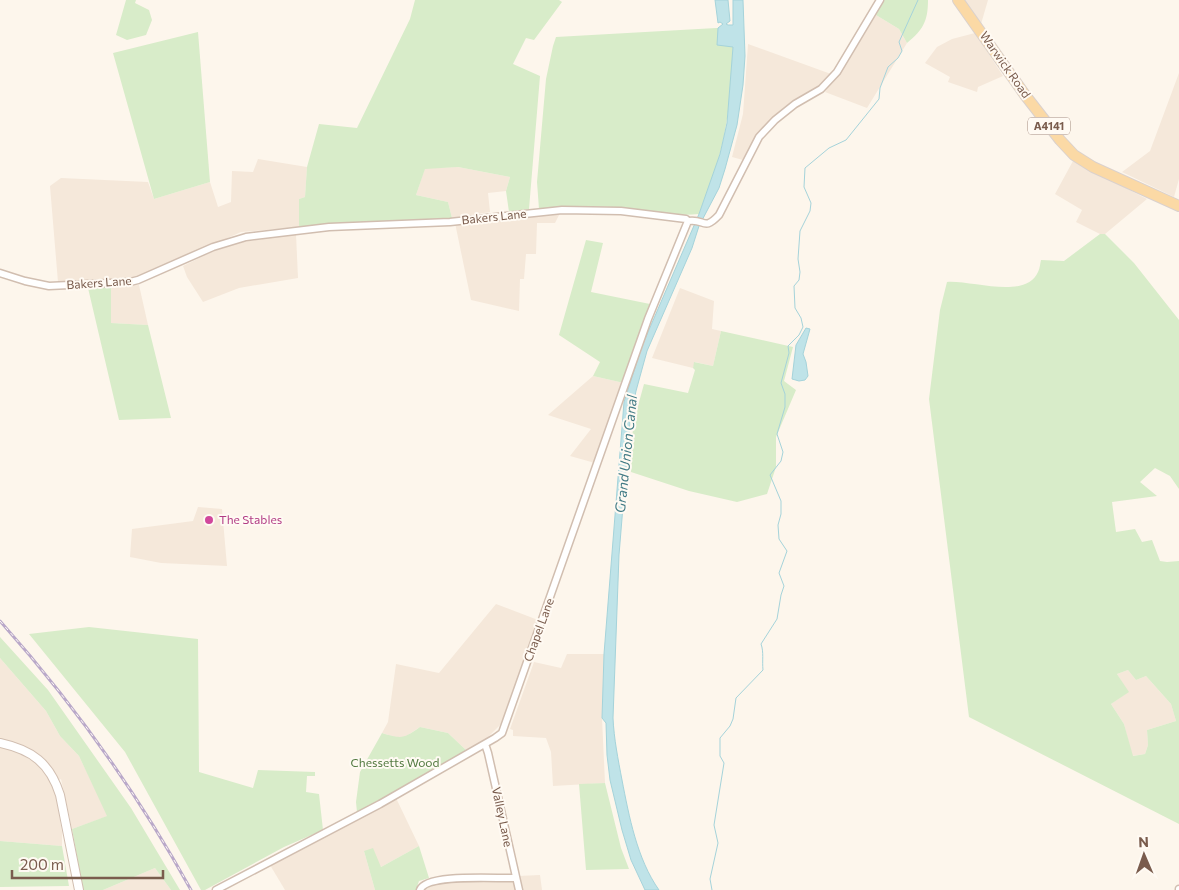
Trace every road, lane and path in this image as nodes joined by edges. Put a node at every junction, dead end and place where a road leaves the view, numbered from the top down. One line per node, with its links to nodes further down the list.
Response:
1 (880, 0): 4 (street, Bakers Lane)
2 (958, 0): 3 (main road, Warwick Road / A4141)
3 (1179, 206)
4 (691, 221): 5 (street, Bakers Lane); 7 (street, Chapel Lane)
5 (0, 273)
6 (0, 743): 9 (street)
7 (485, 744): 8 (street, Valley Lane); 10 (street, Chapel Lane)
8 (516, 878): 11 (street); 12 (street, Valley Lane)
9 (78, 890)
10 (216, 890)
11 (420, 890)
12 (519, 890)

